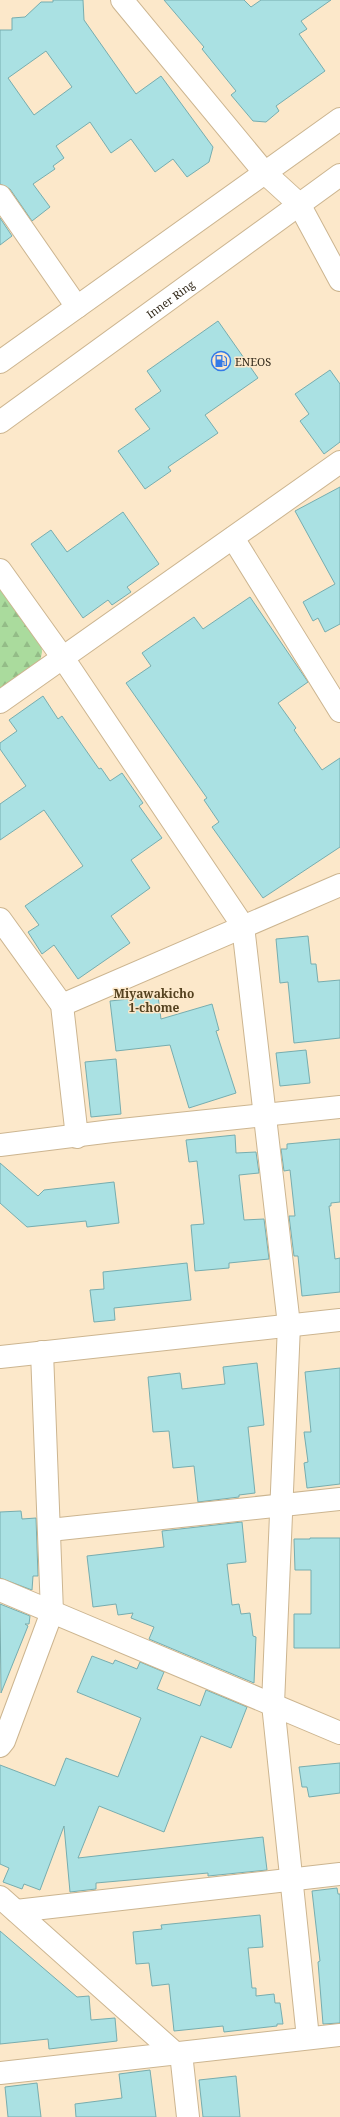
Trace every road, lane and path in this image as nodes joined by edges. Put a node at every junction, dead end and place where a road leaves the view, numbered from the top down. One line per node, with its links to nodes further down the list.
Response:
1 (122, 0): 3 (street)
2 (340, 119): 3 (street)
3 (264, 173): 6 (street); 8 (street)
4 (340, 175): 6 (street, Inner Ring)
5 (0, 196): 8 (street)
6 (299, 204): 7 (street); 10 (street, Inner Ring)
7 (340, 280)
8 (77, 307): 9 (street)
9 (0, 362)
10 (0, 422)
11 (340, 462): 12 (street)
12 (233, 538): 14 (street); 16 (street)
13 (0, 570): 14 (street)
14 (63, 658): 15 (street); 19 (street)
15 (0, 702)
16 (340, 711)
17 (340, 885): 19 (street)
18 (0, 920): 20 (street)
19 (243, 926): 20 (street); 22 (street)
20 (62, 1005): 23 (street)
21 (340, 1107): 22 (street)
22 (265, 1116): 23 (street); 26 (street)
23 (77, 1137): 24 (street)
24 (0, 1145)
25 (340, 1320): 26 (street)
26 (289, 1325): 27 (street); 30 (street)
27 (42, 1352): 28 (street); 31 (street)
28 (0, 1357)
29 (340, 1499): 30 (street)
30 (282, 1505): 31 (street); 34 (street)
31 (50, 1530): 33 (street)
32 (0, 1590): 33 (street)
33 (52, 1612): 34 (street); 36 (street)
34 (272, 1704): 35 (street); 38 (street)
35 (340, 1733)
36 (0, 1746)
37 (340, 1874): 38 (street)
38 (291, 1880): 39 (street); 41 (street)
39 (8, 1904): 42 (street)
40 (340, 2034): 41 (street)
41 (308, 2038): 42 (street)
42 (178, 2054): 43 (street); 44 (street)
43 (0, 2073)
44 (188, 2117)

